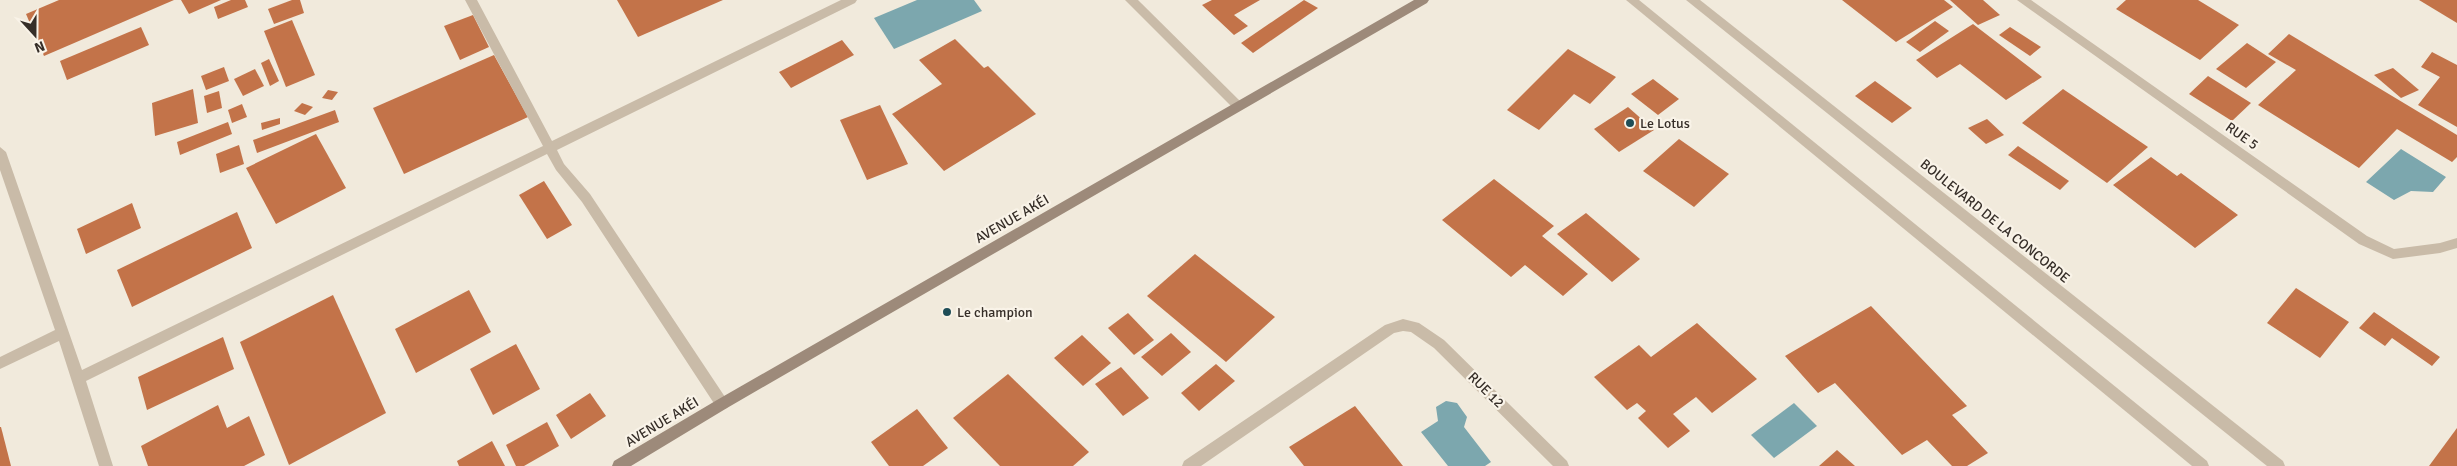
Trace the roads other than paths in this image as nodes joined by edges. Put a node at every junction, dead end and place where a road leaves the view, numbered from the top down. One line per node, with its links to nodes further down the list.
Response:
1 (471, 0): 9 (street)
2 (851, 0): 9 (street)
3 (1131, 0): 8 (street)
4 (1423, 0): 8 (main road, AVENUE AKÉI)
5 (1632, 0): 20 (street)
6 (1692, 0): 21 (street, BOULEVARD DE LA CONCORDE)
7 (2023, 0): 11 (street, RUE 5)
8 (1238, 106): 15 (main road, AVENUE AKÉI)
9 (549, 146): 14 (street); 15 (street)
10 (0, 152): 12 (street)
11 (2457, 243)
12 (61, 334): 13 (street); 14 (street)
13 (0, 363)
14 (79, 378): 16 (street)
15 (722, 404): 17 (main road, AVENUE AKÉI)
16 (106, 466)
17 (618, 466)
18 (1189, 466): 19 (street, RUE 12)
19 (1562, 466)
20 (2202, 466)
21 (2278, 466)

